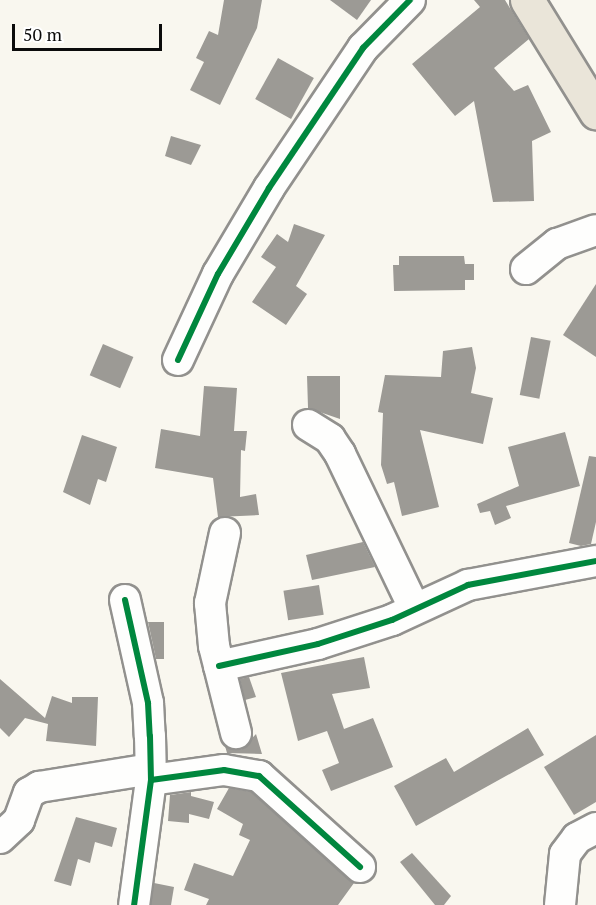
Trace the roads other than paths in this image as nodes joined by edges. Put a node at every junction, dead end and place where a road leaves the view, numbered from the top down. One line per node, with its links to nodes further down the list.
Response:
1 (410, 0): 6 (street)
2 (527, 0): 3 (main road)
3 (596, 112)
4 (596, 230): 5 (street)
5 (526, 269)
6 (178, 360)
7 (308, 425): 11 (street)
8 (225, 533): 12 (street)
9 (596, 561): 11 (street)
10 (125, 600): 14 (street)
11 (414, 608): 12 (street)
12 (219, 666): 13 (street)
13 (236, 733)
14 (151, 774): 16 (street); 17 (street); 18 (street)
15 (596, 828): 19 (street)
16 (0, 838)
17 (360, 867)
18 (134, 905)
19 (560, 905)

